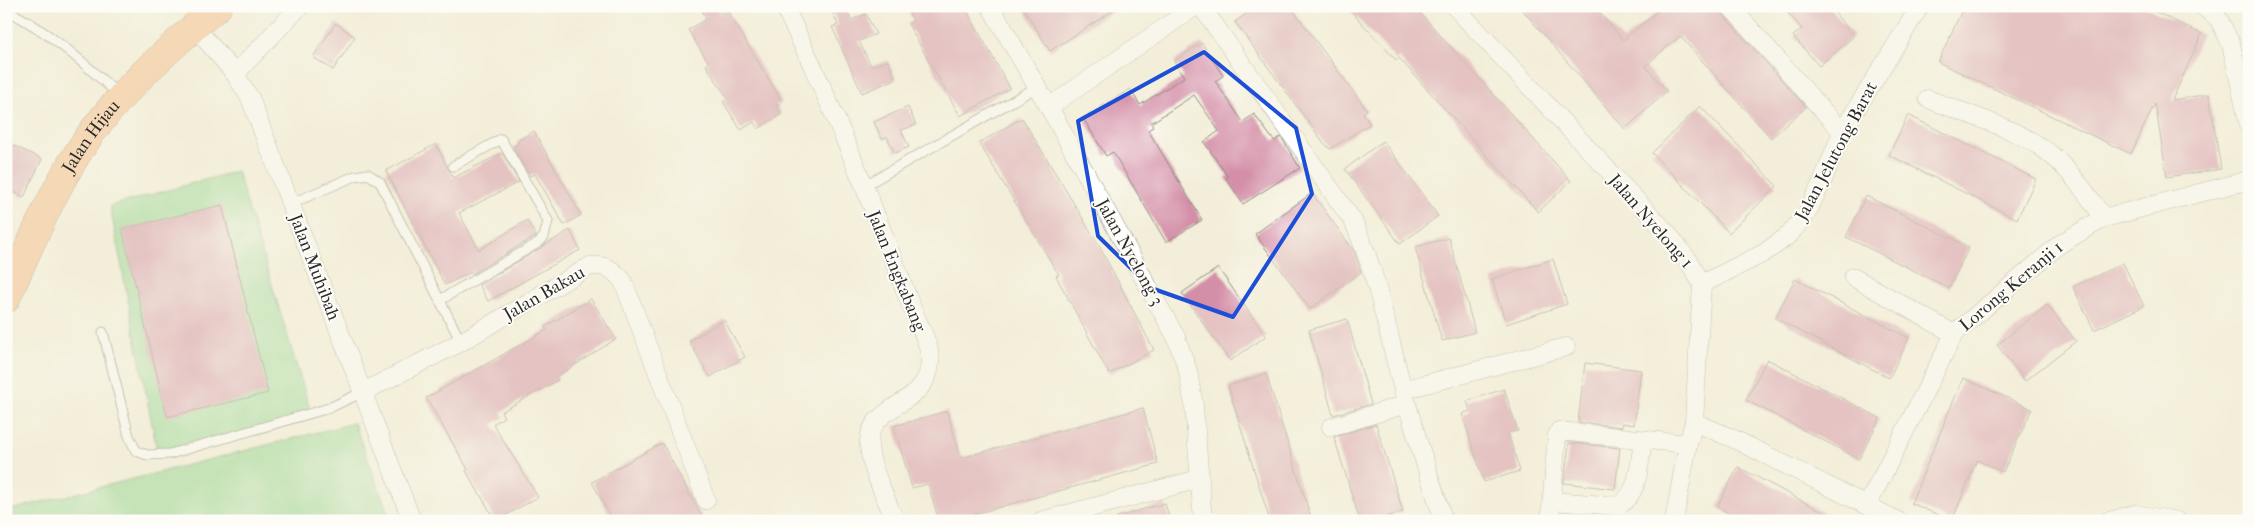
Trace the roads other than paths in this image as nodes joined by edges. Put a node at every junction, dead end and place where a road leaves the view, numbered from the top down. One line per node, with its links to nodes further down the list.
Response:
1 (218, 6): 12 (main road, Jalan Hijau)
2 (300, 6): 13 (street)
3 (784, 6): 22 (street, Jalan Engkabang)
4 (990, 6): 14 (street, Jalan Nyelong 3)
5 (1196, 6): 17 (street)
6 (1201, 6): 34 (street)
7 (1454, 6): 26 (street, Jalan Nyelong 1)
8 (1730, 6): 19 (street)
9 (1920, 6): 19 (street, Jalan Jelutong Barat)
10 (2202, 6): 18 (street)
11 (6, 10): 15 (lane)
12 (194, 27): 13 (street, Jalan Muhibah); 15 (main road, Jalan Hijau)
13 (235, 74): 23 (street, Jalan Muhibah)
14 (1037, 87): 17 (street, Jalan Nyelong 3); 22 (lane)
15 (121, 96): 27 (main road, Jalan Hijau)
16 (1928, 99): 24 (street)
17 (1049, 107): 39 (street, Jalan Nyelong 3)
18 (2249, 126)
19 (1842, 132): 26 (street, Jalan Jelutong Barat)
20 (453, 166): 28 (lane)
21 (2249, 180): 24 (street, Lorong Keranji 1)
22 (864, 186): 44 (street, Jalan Engkabang)
23 (290, 204): 28 (lane); 33 (street, Jalan Muhibah)
24 (2104, 218): 30 (street, Lorong Keranji 1)
25 (1853, 278): 30 (street)
26 (1702, 284): 35 (street, Jalan Nyelong 1)
27 (6, 299)
28 (440, 300): 31 (lane)
29 (103, 332): 33 (lane)
30 (1954, 334): 42 (street, Lorong Keranji 1)
31 (461, 342): 33 (street, Jalan Bakau); 40 (street, Jalan Bakau)
32 (1566, 347): 34 (street)
33 (363, 392): 43 (street, Jalan Muhibah)
34 (1405, 397): 36 (street); 47 (street)
35 (1694, 422): 38 (street, Jalan Nyelong 1); 42 (street)
36 (1331, 427)
37 (1643, 441): 38 (street); 41 (street); 41 (street)
38 (1688, 444): 49 (street, Jalan Nyelong 1)
39 (1199, 479): 45 (street); 46 (street, Jalan Nyelong 3)
40 (706, 500)
41 (1552, 501): 48 (street)
42 (1868, 504): 50 (street)
43 (412, 521)
44 (895, 521)
45 (1041, 521)
46 (1203, 521)
47 (1444, 521)
48 (1550, 521)
49 (1674, 521)
50 (1898, 521)
51 (2109, 521): 52 (street)
52 (2177, 521)

